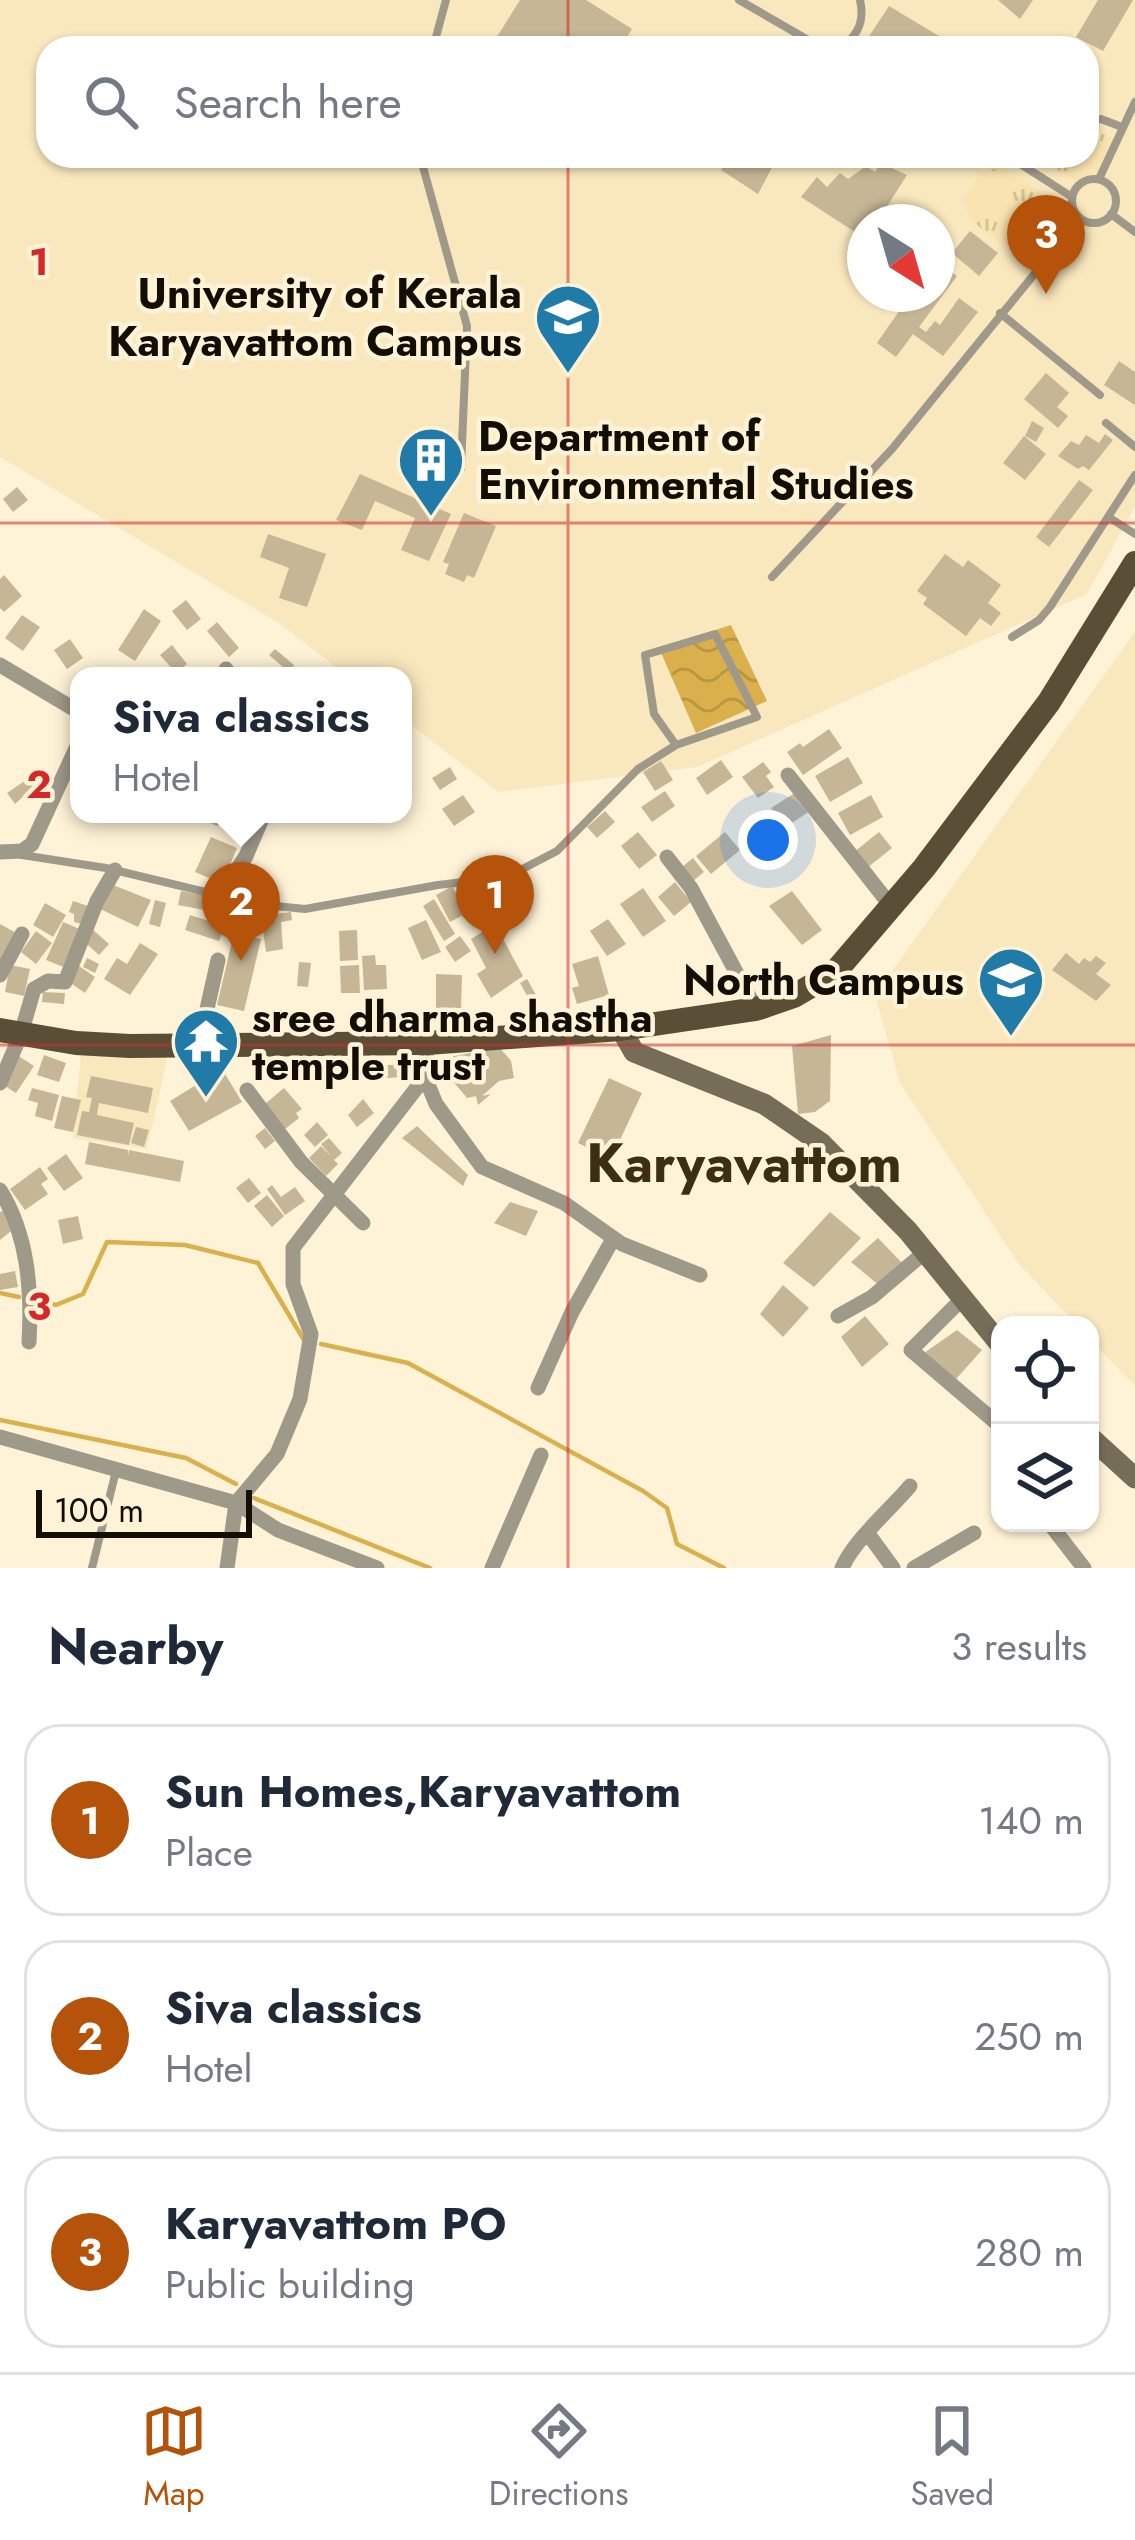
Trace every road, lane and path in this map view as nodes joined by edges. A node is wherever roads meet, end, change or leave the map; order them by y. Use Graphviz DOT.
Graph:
graph roads {
  1 [pos="446,0"];
  2 [pos="739,0"];
  3 [pos="860,0"];
  4 [pos="436,36"];
  5 [pos="801,36"];
  6 [pos="855,36"];
  7 [pos="1135,102"];
  8 [pos="1099,118"];
  9 [pos="1122,128"];
  10 [pos="423,168"];
  11 [pos="1034,168"];
  12 [pos="1099,179"];
  13 [pos="1072,197"];
  14 [pos="1111,214"];
  15 [pos="1080,218"];
  16 [pos="1135,232"];
  17 [pos="1000,313"];
  18 [pos="1100,395"];
  19 [pos="1106,423"];
  20 [pos="1135,447"];
  21 [pos="461,468"];
  22 [pos="1135,475"];
  23 [pos="1110,518"];
  24 [pos="1135,534"];
  25 [pos="1135,563"];
  26 [pos="772,577"];
  27 [pos="1012,637"];
  28 [pos="0,665"];
  29 [pos="70,707"];
  30 [pos="676,745"];
  31 [pos="70,762"];
  32 [pos="788,775"];
  33 [pos="260,823"];
  34 [pos="0,852"];
  35 [pos="667,857"];
  36 [pos="115,870"];
  37 [pos="220,895"];
  38 [pos="891,906"];
  39 [pos="22,934"];
  40 [pos="218,960"];
  41 [pos="0,975"];
  42 [pos="756,1009"];
  43 [pos="621,1029"];
  44 [pos="10,1032"];
  45 [pos="427,1043"];
  46 [pos="199,1045"];
  47 [pos="424,1077"];
  48 [pos="0,1083"];
  49 [pos="247,1090"];
  50 [pos="332,1194"];
  51 [pos="2,1196"];
  52 [pos="363,1223"];
  53 [pos="613,1239"];
  54 [pos="925,1252"];
  55 [pos="700,1275"];
  56 [pos="963,1298"];
  57 [pos="838,1316"];
  58 [pos="991,1333"];
  59 [pos="28,1342"];
  60 [pos="538,1388"];
  61 [pos="998,1424"];
  62 [pos="0,1437"];
  63 [pos="1099,1445"];
  64 [pos="541,1455"];
  65 [pos="116,1469"];
  66 [pos="1135,1478"];
  67 [pos="910,1486"];
  68 [pos="236,1503"];
  69 [pos="1056,1532"];
  70 [pos="974,1533"];
  71 [pos="869,1535"];
  72 [pos="92,1568"];
  73 [pos="227,1568"];
  74 [pos="377,1568"];
  75 [pos="492,1568"];
  76 [pos="842,1568"];
  77 [pos="893,1568"];
  78 [pos="914,1568"];
  79 [pos="1084,1568"];
  1 -- 4 [label="lane"];
  2 -- 5 [label="lane"];
  3 -- 6 [label="lane"];
  7 -- 9 [label="lane"];
  8 -- 9 [label="lane"];
  9 -- 12 [label="lane"];
  10 -- 21 [label="lane"];
  11 -- 13 [label="lane"];
  12 -- 13 [label="lane"];
  12 -- 14 [label="lane"];
  13 -- 15 [label="lane"];
  14 -- 15 [label="lane"];
  14 -- 16 [label="lane"];
  15 -- 17 [label="lane"];
  17 -- 18 [label="lane"];
  17 -- 26 [label="lane"];
  19 -- 20 [label="lane"];
  22 -- 23 [label="lane"];
  23 -- 24 [label="lane"];
  23 -- 27 [label="lane"];
  25 -- 38 [label="main road"];
  28 -- 29 [label="street"];
  30 -- 30 [label="lane"];
  30 -- 37 [label="lane"];
  31 -- 34 [label="street"];
  32 -- 38 [label="street"];
  33 -- 37 [label="street"];
  34 -- 36 [label="lane"];
  35 -- 42 [label="street"];
  36 -- 37 [label="lane"];
  36 -- 44 [label="street"];
  38 -- 42 [label="main road"];
  39 -- 41 [label="street"];
  40 -- 46 [label="street"];
  42 -- 43 [label="main road"];
  43 -- 45 [label="main road"];
  43 -- 54 [label="main road"];
  44 -- 46 [label="main road"];
  44 -- 48 [label="street"];
  45 -- 46 [label="main road"];
  45 -- 47 [label="street"];
  47 -- 50 [label="street"];
  47 -- 53 [label="street"];
  49 -- 50 [label="street"];
  50 -- 52 [label="street"];
  50 -- 68 [label="street"];
  51 -- 59 [label="street"];
  53 -- 55 [label="street"];
  53 -- 60 [label="street"];
  54 -- 56 [label="main road"];
  54 -- 57 [label="street"];
  56 -- 58 [label="main road"];
  56 -- 61 [label="street"];
  62 -- 65 [label="street"];
  63 -- 66 [label="main road"];
  64 -- 75 [label="street"];
  65 -- 68 [label="street"];
  65 -- 72 [label="lane"];
  67 -- 71 [label="street"];
  68 -- 73 [label="street"];
  68 -- 74 [label="street"];
  69 -- 79 [label="street"];
  70 -- 78 [label="street"];
  71 -- 76 [label="street"];
  71 -- 77 [label="street"];
}
